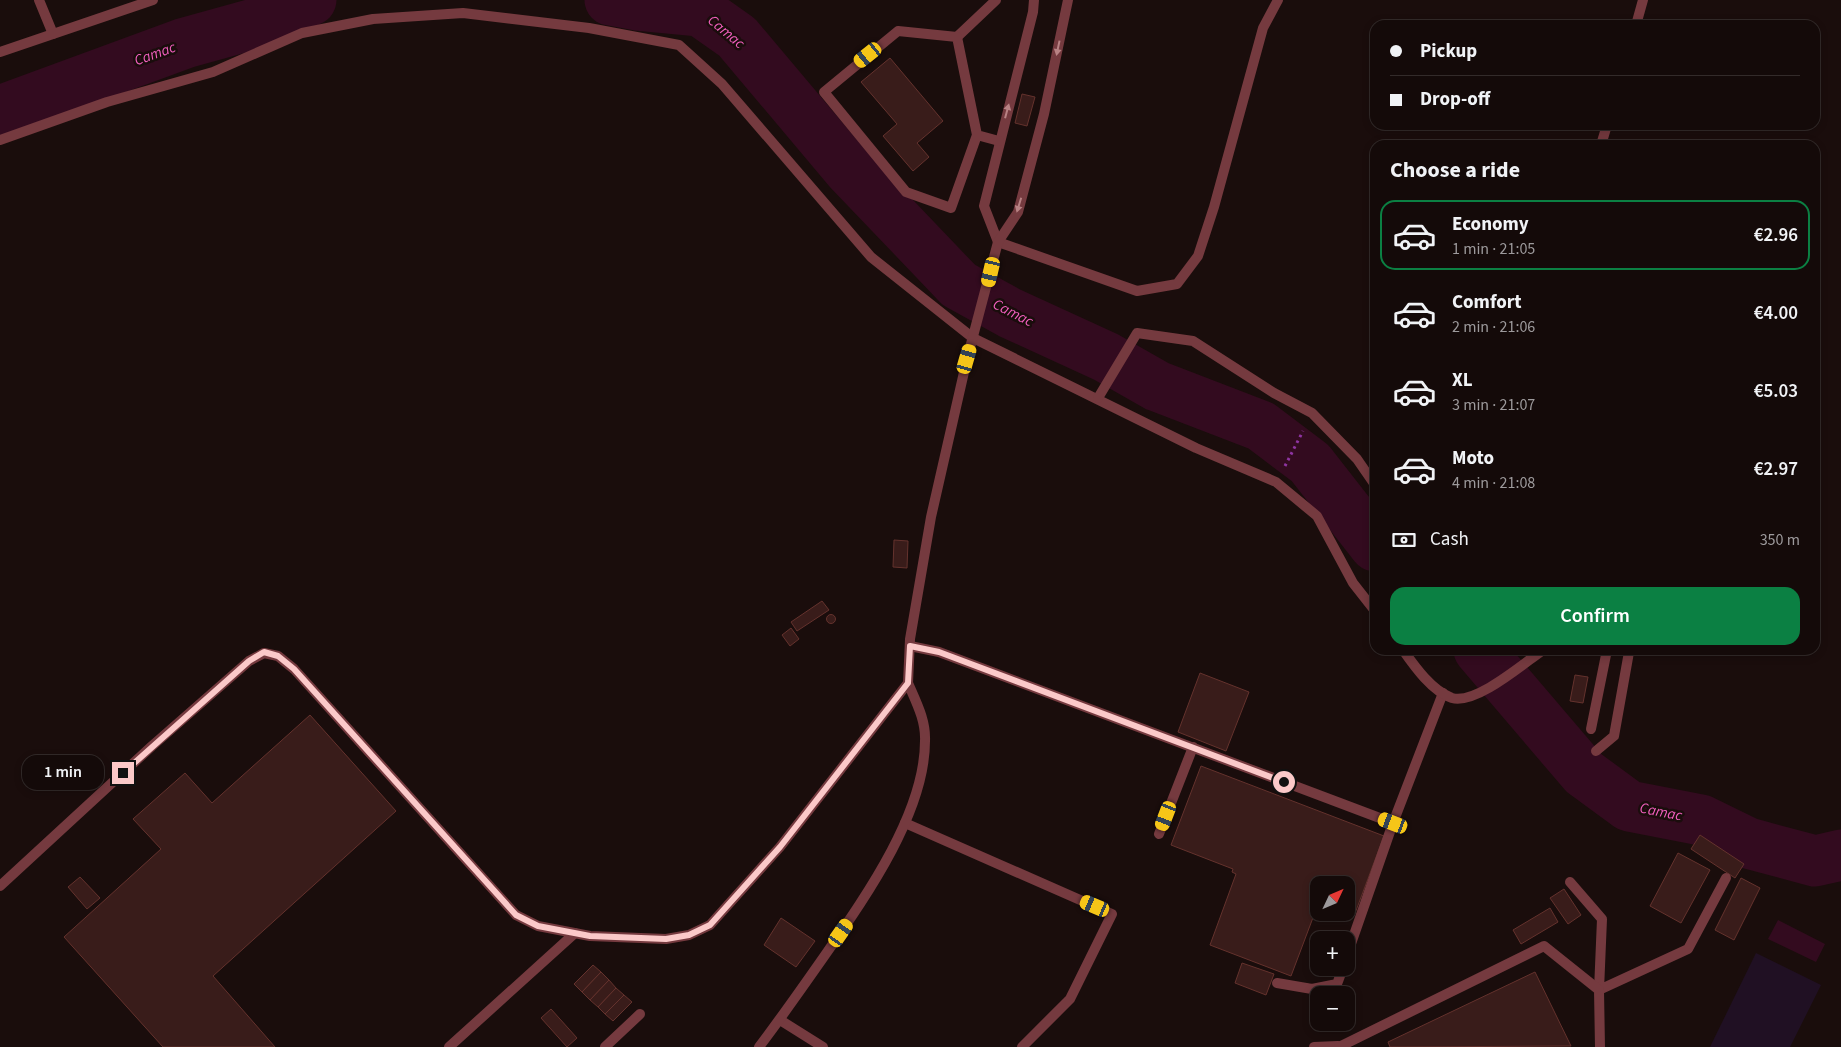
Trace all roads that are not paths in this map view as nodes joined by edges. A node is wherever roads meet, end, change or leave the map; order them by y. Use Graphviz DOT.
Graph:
graph roads {
  1 [pos="39,0"];
  2 [pos="153,0"];
  3 [pos="996,0"];
  4 [pos="1034,0"];
  5 [pos="1068,0"];
  6 [pos="1278,0"];
  7 [pos="1644,0"];
  8 [pos="1638,20"];
  9 [pos="53,34"];
  10 [pos="957,37"];
  11 [pos="0,52"];
  12 [pos="977,135"];
  13 [pos="0,140"];
  14 [pos="999,141"];
  15 [pos="998,242"];
  16 [pos="973,338"];
  17 [pos="1098,398"];
  18 [pos="1370,478"];
  19 [pos="1370,605"];
  20 [pos="910,646"];
  21 [pos="1407,655"];
  22 [pos="1536,655"];
  23 [pos="1607,655"];
  24 [pos="1628,655"];
  25 [pos="908,683"];
  26 [pos="1443,693"];
  27 [pos="1591,729"];
  28 [pos="1193,747"];
  29 [pos="1596,751"];
  30 [pos="905,823"];
  31 [pos="1393,823"];
  32 [pos="1159,834"];
  33 [pos="1726,878"];
  34 [pos="1570,882"];
  35 [pos="0,886"];
  36 [pos="1355,932"];
  37 [pos="575,933"];
  38 [pos="1340,976"];
  39 [pos="1277,984"];
  40 [pos="1599,990"];
  41 [pos="640,1014"];
  42 [pos="780,1020"];
  43 [pos="1338,1046"];
  44 [pos="449,1047"];
  45 [pos="605,1047"];
  46 [pos="759,1047"];
  47 [pos="823,1047"];
  48 [pos="1022,1047"];
  49 [pos="1314,1047"];
  50 [pos="1600,1047"];
  1 -- 9 [label="street"];
  2 -- 9 [label="street"];
  3 -- 10 [label="street"];
  14 -- 4 [label="street, one-way"];
  5 -- 15 [label="street, one-way"];
  6 -- 15 [label="street"];
  7 -- 8 [label="street"];
  9 -- 11 [label="street"];
  10 -- 12 [label="street"];
  10 -- 12 [label="street"];
  12 -- 14 [label="street"];
  13 -- 16 [label="street"];
  14 -- 15 [label="street"];
  15 -- 16 [label="street"];
  16 -- 17 [label="street"];
  16 -- 20 [label="street"];
  17 -- 18 [label="street"];
  17 -- 19 [label="street"];
  20 -- 25 [label="street"];
  20 -- 28 [label="street"];
  21 -- 26 [label="street"];
  22 -- 26 [label="street"];
  23 -- 27 [label="street"];
  24 -- 29 [label="street"];
  25 -- 30 [label="street"];
  25 -- 37 [label="street"];
  26 -- 31 [label="street"];
  28 -- 31 [label="street"];
  28 -- 32 [label="street"];
  30 -- 42 [label="street"];
  30 -- 48 [label="street"];
  31 -- 36 [label="street"];
  33 -- 40 [label="street"];
  34 -- 40 [label="street"];
  35 -- 37 [label="street"];
  37 -- 44 [label="street"];
  38 -- 39 [label="street"];
  40 -- 43 [label="street"];
  40 -- 50 [label="street"];
  41 -- 45 [label="street"];
  42 -- 46 [label="street"];
  42 -- 47 [label="street"];
  43 -- 49 [label="street"];
}
